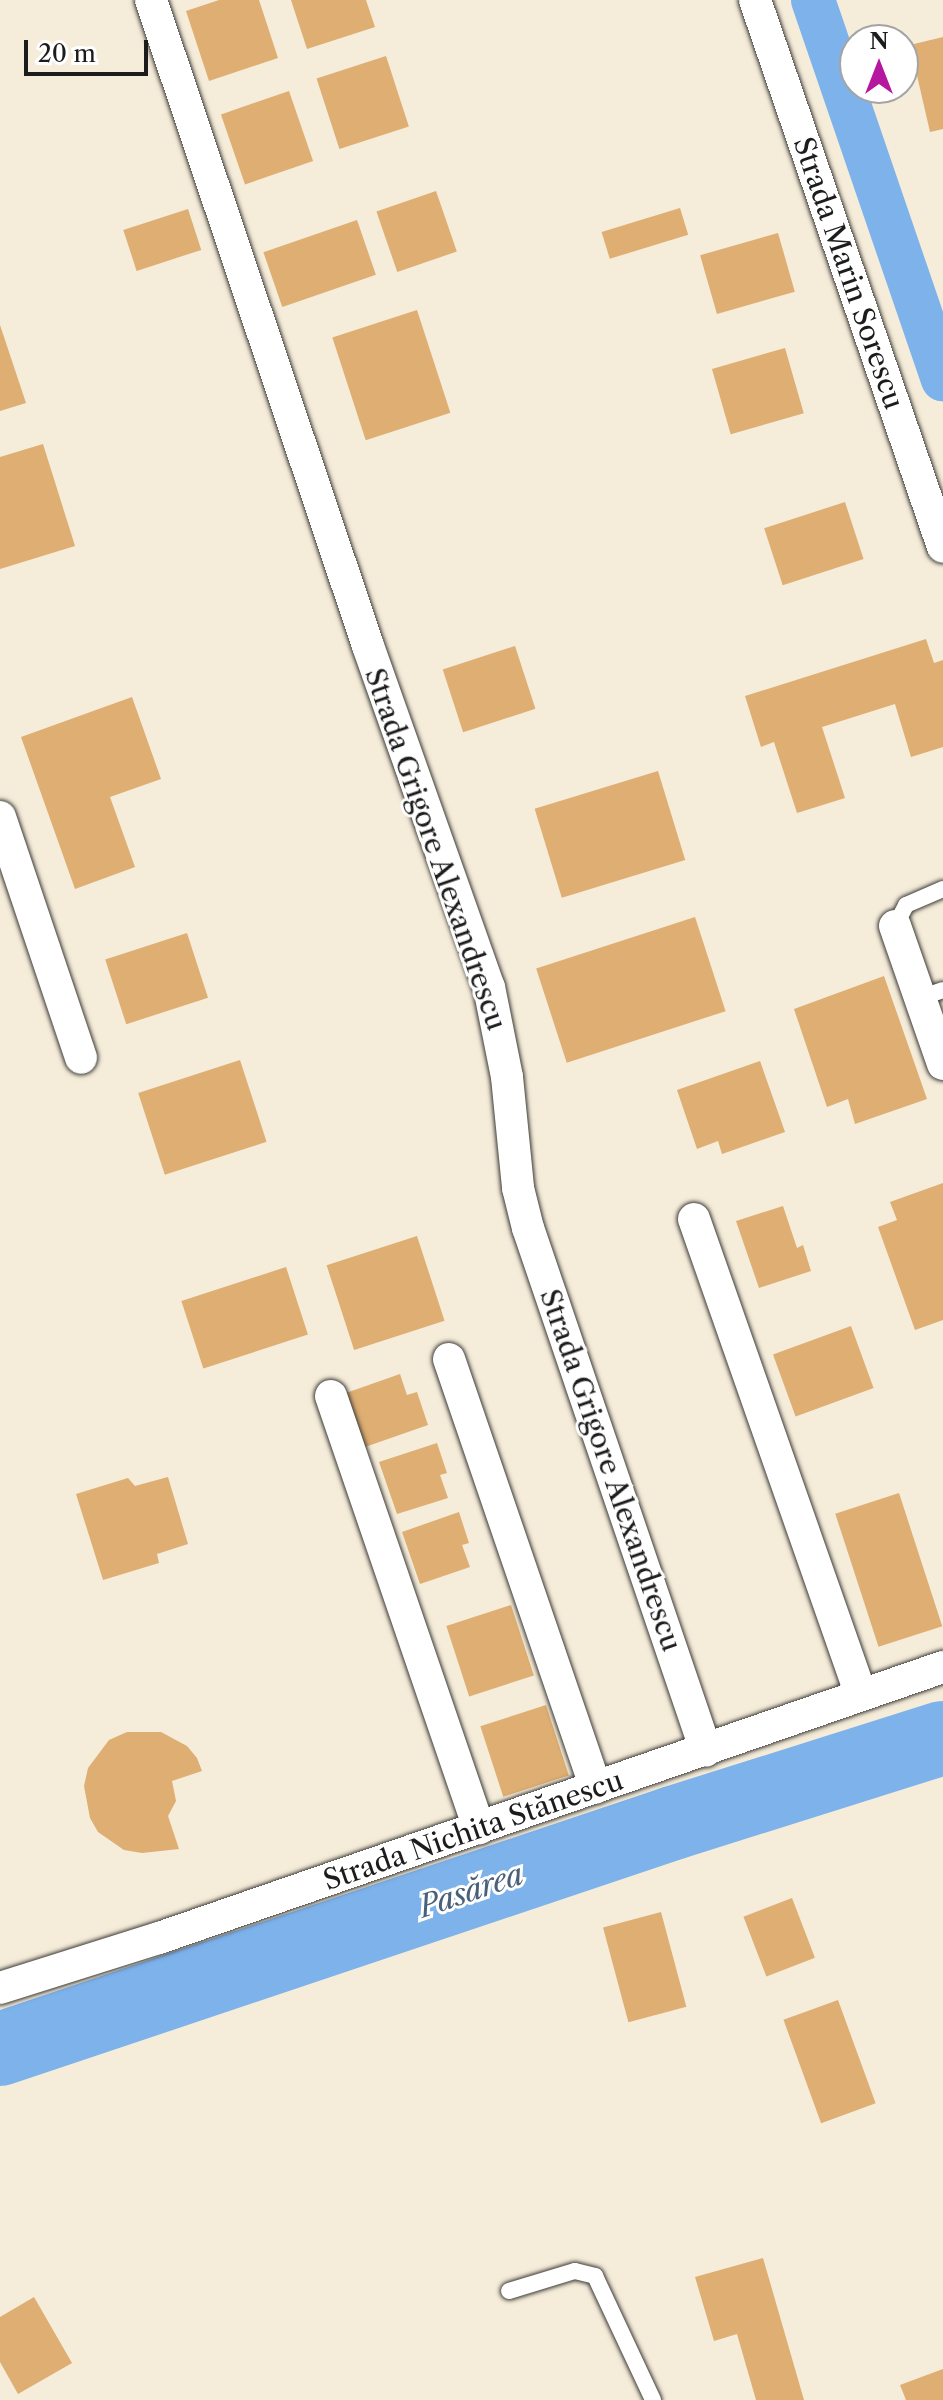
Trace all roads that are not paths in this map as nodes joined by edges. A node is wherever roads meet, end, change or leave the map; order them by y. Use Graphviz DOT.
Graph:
graph roads {
  1 [pos="151,0"];
  2 [pos="755,0"];
  3 [pos="943,547"];
  4 [pos="0,817"];
  5 [pos="943,889"];
  6 [pos="895,926"];
  7 [pos="932,994"];
  8 [pos="81,1058"];
  9 [pos="943,1064"];
  10 [pos="694,1219"];
  11 [pos="449,1359"];
  12 [pos="331,1396"];
  13 [pos="943,1667"];
  14 [pos="861,1695"];
  15 [pos="706,1751"];
  16 [pos="596,1788"];
  17 [pos="479,1828"];
  18 [pos="0,1988"];
  19 [pos="509,2291"];
  20 [pos="653,2400"];
  1 -- 15 [label="street, Strada Grigore Alexandrescu"];
  2 -- 3 [label="street, Strada Marin Sorescu"];
  4 -- 8 [label="street"];
  5 -- 6 [label="lane"];
  6 -- 7 [label="street"];
  7 -- 9 [label="street"];
  10 -- 14 [label="street"];
  11 -- 16 [label="street"];
  12 -- 17 [label="street"];
  13 -- 14 [label="street, Strada Nichita Stănescu"];
  14 -- 15 [label="street, Strada Nichita Stănescu"];
  15 -- 16 [label="street, Strada Nichita Stănescu"];
  16 -- 17 [label="street, Strada Nichita Stănescu"];
  17 -- 18 [label="street, Strada Nichita Stănescu"];
  19 -- 20 [label="lane"];
}
